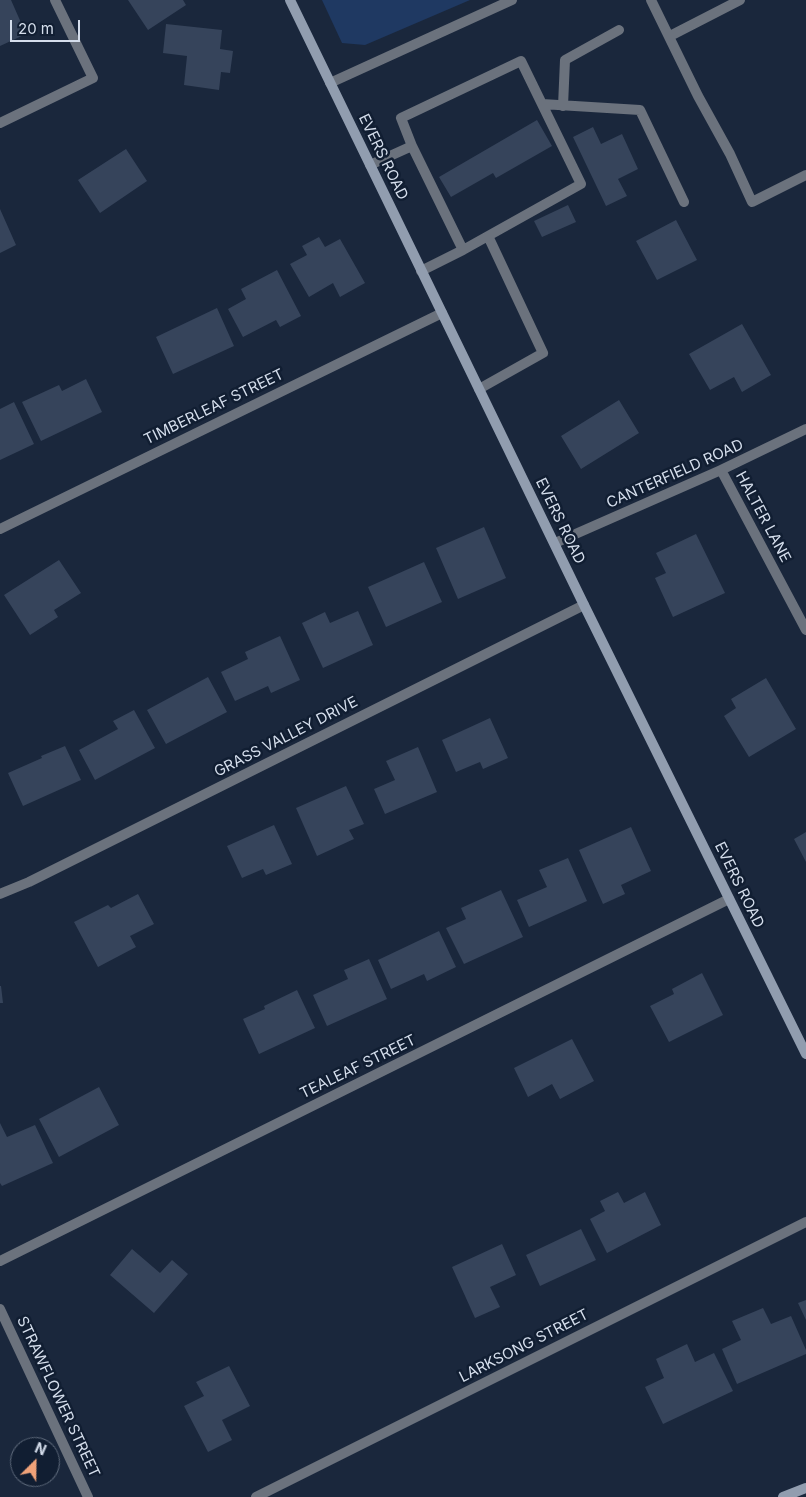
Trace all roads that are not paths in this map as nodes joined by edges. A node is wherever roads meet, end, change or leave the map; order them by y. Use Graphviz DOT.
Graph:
graph roads {
  1 [pos="55,0"];
  2 [pos="290,0"];
  3 [pos="512,0"];
  4 [pos="651,0"];
  5 [pos="740,0"];
  6 [pos="620,30"];
  7 [pos="670,36"];
  8 [pos="330,83"];
  9 [pos="542,104"];
  10 [pos="563,106"];
  11 [pos="0,124"];
  12 [pos="412,146"];
  13 [pos="370,165"];
  14 [pos="806,175"];
  15 [pos="684,202"];
  16 [pos="488,236"];
  17 [pos="463,250"];
  18 [pos="421,271"];
  19 [pos="442,313"];
  20 [pos="479,389"];
  21 [pos="806,429"];
  22 [pos="721,470"];
  23 [pos="0,529"];
  24 [pos="555,544"];
  25 [pos="584,606"];
  26 [pos="806,630"];
  27 [pos="0,894"];
  28 [pos="729,899"];
  29 [pos="806,1054"];
  30 [pos="806,1222"];
  31 [pos="0,1261"];
  32 [pos="0,1310"];
  33 [pos="806,1488"];
  34 [pos="88,1497"];
  35 [pos="256,1497"];
  36 [pos="783,1497"];
  1 -- 11 [label="street"];
  2 -- 8 [label="main road, EVERS ROAD"];
  3 -- 8 [label="street"];
  4 -- 7 [label="street"];
  5 -- 7 [label="street"];
  6 -- 10 [label="street"];
  7 -- 14 [label="street"];
  8 -- 13 [label="main road, EVERS ROAD"];
  9 -- 10 [label="street"];
  9 -- 12 [label="street"];
  9 -- 16 [label="street"];
  10 -- 15 [label="street"];
  12 -- 13 [label="street"];
  12 -- 17 [label="street"];
  13 -- 18 [label="main road, EVERS ROAD"];
  16 -- 17 [label="street"];
  16 -- 20 [label="street"];
  17 -- 18 [label="street"];
  18 -- 19 [label="main road, EVERS ROAD"];
  19 -- 20 [label="main road, EVERS ROAD"];
  19 -- 23 [label="street, TIMBERLEAF STREET"];
  20 -- 24 [label="main road, EVERS ROAD"];
  21 -- 22 [label="street, CANTERFIELD ROAD"];
  22 -- 24 [label="street, CANTERFIELD ROAD"];
  22 -- 26 [label="street, HALTER LANE"];
  24 -- 25 [label="main road, EVERS ROAD"];
  25 -- 27 [label="street, GRASS VALLEY DRIVE"];
  25 -- 28 [label="main road, EVERS ROAD"];
  28 -- 29 [label="main road, EVERS ROAD"];
  28 -- 31 [label="street, TEALEAF STREET"];
  30 -- 35 [label="street, LARKSONG STREET"];
  32 -- 34 [label="street, STRAWFLOWER STREET"];
  33 -- 36 [label="main road"];
}
